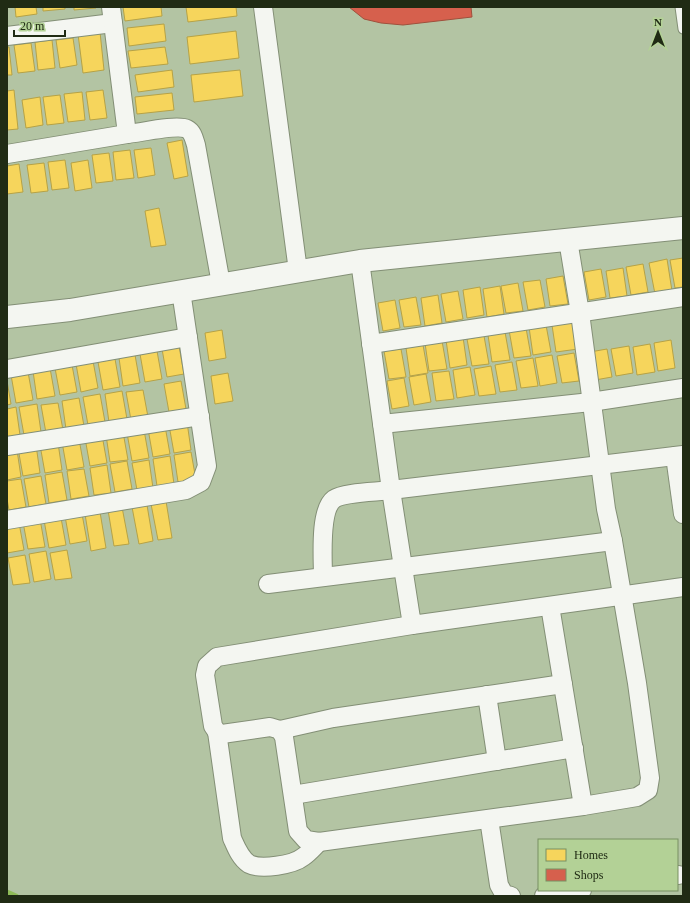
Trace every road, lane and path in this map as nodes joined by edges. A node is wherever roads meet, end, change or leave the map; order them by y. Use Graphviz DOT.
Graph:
graph roads {
  1 [pos="264,7"];
  2 [pos="680,7"];
  3 [pos="112,15"];
  4 [pos="683,30"];
  5 [pos="7,36"];
  6 [pos="127,134"];
  7 [pos="7,154"];
  8 [pos="683,228"];
  9 [pos="568,240"];
  10 [pos="360,261"];
  11 [pos="298,271"];
  12 [pos="221,284"];
  13 [pos="181,291"];
  14 [pos="683,297"];
  15 [pos="580,313"];
  16 [pos="7,317"];
  17 [pos="188,337"];
  18 [pos="371,344"];
  19 [pos="7,368"];
  20 [pos="683,388"];
  21 [pos="591,402"];
  22 [pos="200,416"];
  23 [pos="382,424"];
  24 [pos="7,446"];
  25 [pos="679,455"];
  26 [pos="600,465"];
  27 [pos="391,490"];
  28 [pos="683,514"];
  29 [pos="7,520"];
  30 [pos="613,541"];
  31 [pos="403,567"];
  32 [pos="323,577"];
  33 [pos="268,584"];
  34 [pos="683,587"];
  35 [pos="622,595"];
  36 [pos="550,606"];
  37 [pos="412,625"];
  38 [pos="563,684"];
  39 [pos="487,695"];
  40 [pos="280,730"];
  41 [pos="217,732"];
  42 [pos="574,748"];
  43 [pos="497,761"];
  44 [pos="293,795"];
  45 [pos="583,806"];
  46 [pos="489,819"];
  47 [pos="319,842"];
  48 [pos="576,891"];
  49 [pos="511,896"];
  50 [pos="544,896"];
  1 -- 11 [label="street"];
  2 -- 4 [label="lane"];
  3 -- 5 [label="street"];
  3 -- 6 [label="street"];
  6 -- 7 [label="street"];
  6 -- 12 [label="street"];
  8 -- 9 [label="street"];
  9 -- 10 [label="street"];
  9 -- 15 [label="street"];
  10 -- 11 [label="street"];
  10 -- 18 [label="street"];
  11 -- 12 [label="street"];
  12 -- 13 [label="street"];
  13 -- 16 [label="street"];
  13 -- 17 [label="street"];
  14 -- 15 [label="street"];
  15 -- 18 [label="street"];
  15 -- 21 [label="street"];
  17 -- 19 [label="street"];
  17 -- 22 [label="street"];
  18 -- 23 [label="street"];
  20 -- 21 [label="street"];
  21 -- 23 [label="street"];
  21 -- 26 [label="street"];
  22 -- 24 [label="street"];
  22 -- 29 [label="street"];
  23 -- 27 [label="street"];
  25 -- 26 [label="street"];
  25 -- 28 [label="street"];
  26 -- 27 [label="street"];
  26 -- 30 [label="street"];
  27 -- 31 [label="street"];
  27 -- 32 [label="street"];
  30 -- 31 [label="street"];
  30 -- 35 [label="street"];
  31 -- 32 [label="street"];
  31 -- 37 [label="street"];
  32 -- 33 [label="street"];
  34 -- 35 [label="street"];
  35 -- 36 [label="street"];
  35 -- 45 [label="street"];
  36 -- 37 [label="street"];
  36 -- 38 [label="street"];
  37 -- 41 [label="street"];
  38 -- 39 [label="street"];
  38 -- 42 [label="street"];
  39 -- 40 [label="street"];
  39 -- 43 [label="street"];
  40 -- 41 [label="street"];
  40 -- 44 [label="street"];
  41 -- 47 [label="street"];
  42 -- 43 [label="street"];
  42 -- 45 [label="street"];
  43 -- 44 [label="street"];
  44 -- 47 [label="street"];
  45 -- 46 [label="street"];
  46 -- 47 [label="street"];
  46 -- 49 [label="street"];
  48 -- 50 [label="street"];
}
